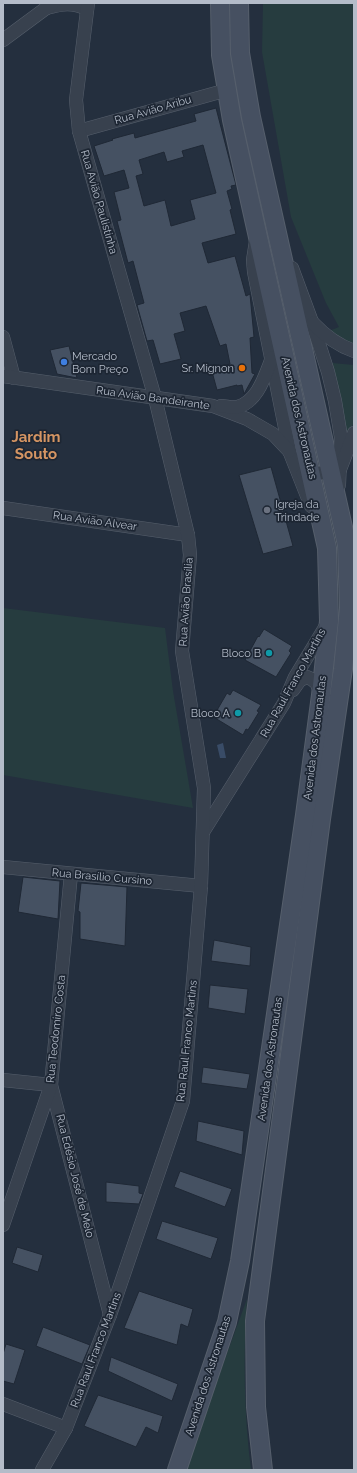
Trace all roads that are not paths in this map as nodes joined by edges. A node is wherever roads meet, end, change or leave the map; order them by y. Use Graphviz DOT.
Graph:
graph roads {
  1 [pos="220,3"];
  2 [pos="239,3"];
  3 [pos="50,5"];
  4 [pos="88,6"];
  5 [pos="3,40"];
  6 [pos="227,90"];
  7 [pos="79,131"];
  8 [pos="304,321"];
  9 [pos="271,326"];
  10 [pos="3,337"];
  11 [pos="354,351"];
  12 [pos="272,358"];
  13 [pos="8,377"];
  14 [pos="155,398"];
  15 [pos="213,406"];
  16 [pos="354,433"];
  17 [pos="290,453"];
  18 [pos="335,472"];
  19 [pos="305,474"];
  20 [pos="3,508"];
  21 [pos="188,535"];
  22 [pos="329,620"];
  23 [pos="321,695"];
  24 [pos="284,704"];
  25 [pos="202,833"];
  26 [pos="3,867"];
  27 [pos="72,874"];
  28 [pos="201,886"];
  29 [pos="3,1080"];
  30 [pos="52,1085"];
  31 [pos="3,1225"];
  32 [pos="110,1315"];
  33 [pos="3,1404"];
  34 [pos="66,1428"];
  35 [pos="42,1470"];
  36 [pos="177,1470"];
  37 [pos="263,1470"];
  1 -- 6 [label="main road, Avenida dos Astronautas"];
  2 -- 8 [label="main road, Avenida dos Astronautas"];
  3 -- 4 [label="street"];
  3 -- 5 [label="street"];
  4 -- 7 [label="street, Rua Avião Paulistinha"];
  6 -- 7 [label="street, Rua Avião Aribu"];
  6 -- 9 [label="main road, Avenida dos Astronautas"];
  7 -- 14 [label="street, Rua Avião Paulistinha"];
  8 -- 9 [label="street"];
  8 -- 11 [label="street"];
  8 -- 18 [label="main road, Avenida dos Astronautas"];
  9 -- 12 [label="street"];
  9 -- 19 [label="main road, Avenida dos Astronautas"];
  10 -- 13 [label="street"];
  12 -- 15 [label="street"];
  12 -- 17 [label="street"];
  13 -- 14 [label="street, Rua Avião Bandeirante"];
  14 -- 15 [label="street, Rua Avião Bandeirante"];
  14 -- 21 [label="street, Rua Avião Brasília"];
  15 -- 17 [label="street, Rua Avião Bandeirante"];
  16 -- 18 [label="street"];
  17 -- 19 [label="street"];
  18 -- 19 [label="street"];
  18 -- 37 [label="main road, Avenida dos Astronautas"];
  19 -- 22 [label="main road, Avenida dos Astronautas"];
  20 -- 21 [label="street, Rua Avião Alvear"];
  21 -- 25 [label="street, Rua Avião Brasília"];
  22 -- 23 [label="main road, Avenida dos Astronautas"];
  22 -- 24 [label="street, Rua Raul Franco Martins"];
  23 -- 24 [label="street"];
  23 -- 36 [label="main road, Avenida dos Astronautas"];
  24 -- 25 [label="street, Rua Raul Franco Martins"];
  25 -- 28 [label="street, Rua Raul Franco Martins"];
  26 -- 27 [label="street, Rua Brasílio Cursino"];
  27 -- 28 [label="street, Rua Brasílio Cursino"];
  27 -- 30 [label="street, Rua Teodomiro Costa"];
  28 -- 32 [label="street, Rua Raul Franco Martins"];
  29 -- 30 [label="street"];
  30 -- 31 [label="street, Rua Teodomiro Costa"];
  30 -- 32 [label="street, Rua Edésio José de Melo"];
  32 -- 34 [label="street, Rua Raul Franco Martins"];
  33 -- 34 [label="street"];
  34 -- 35 [label="street, Rua Raul Franco Martins"];
}
